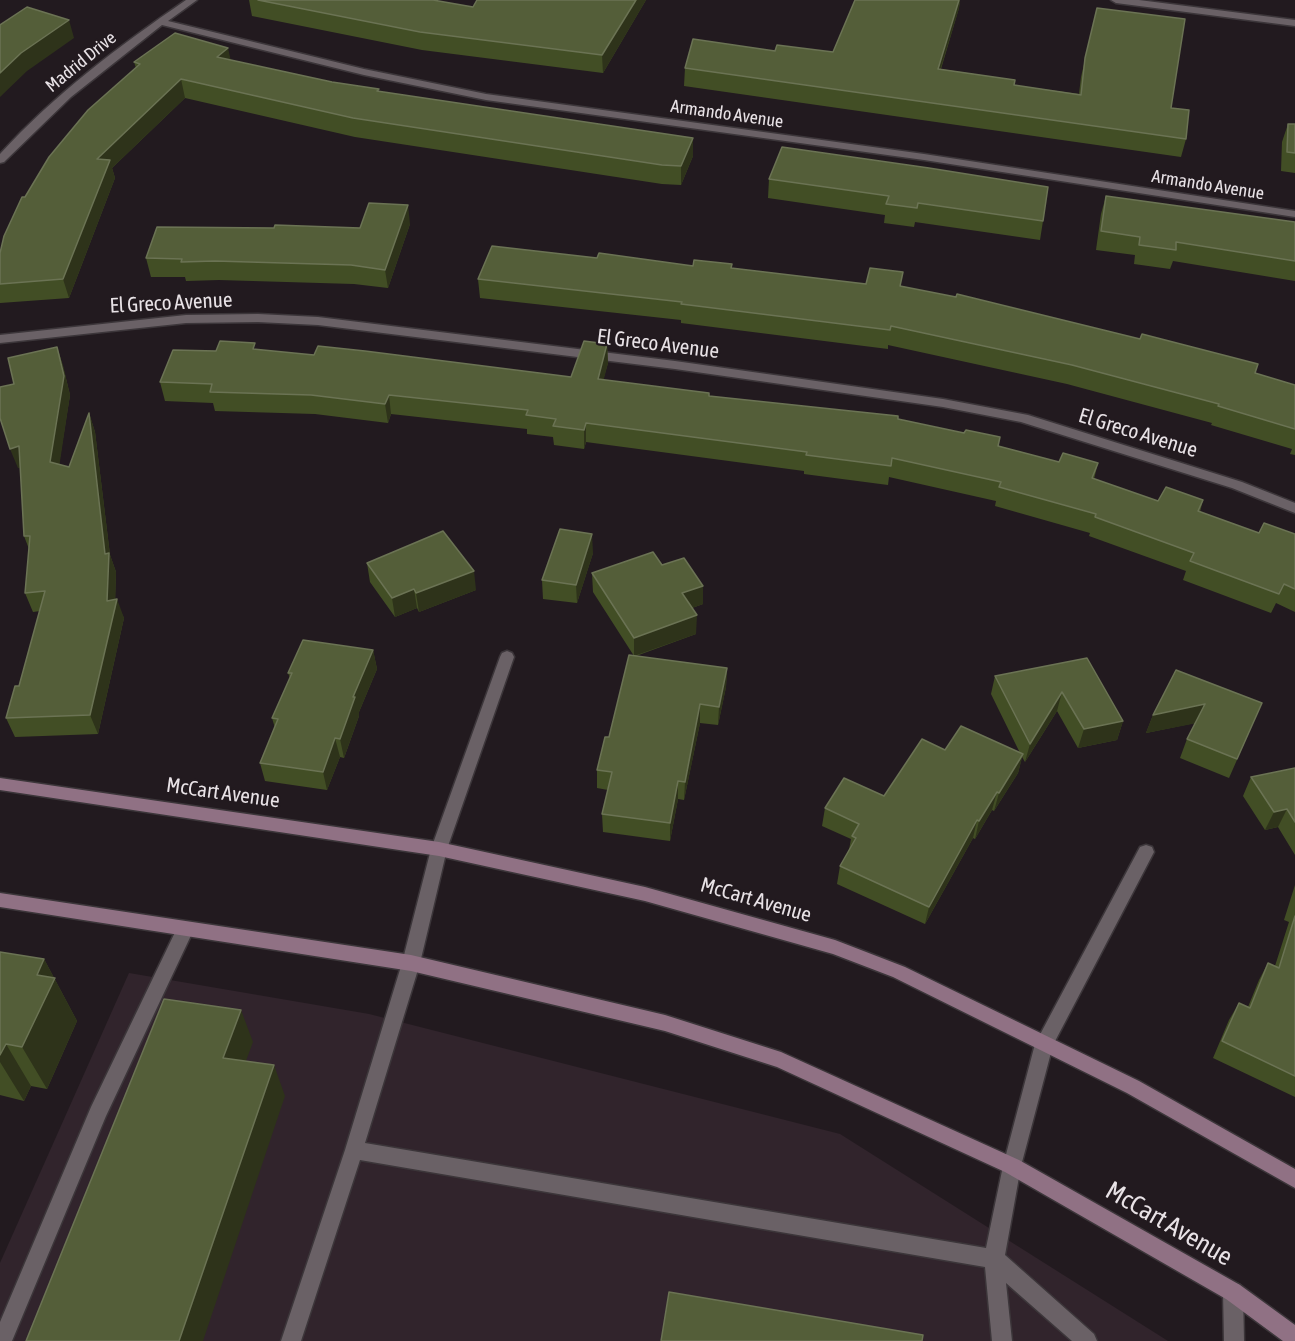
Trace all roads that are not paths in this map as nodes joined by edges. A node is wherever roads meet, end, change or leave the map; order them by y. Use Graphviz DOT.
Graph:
graph roads {
  1 [pos="192,0"];
  2 [pos="1116,0"];
  3 [pos="160,22"];
  4 [pos="1295,23"];
  5 [pos="0,160"];
  6 [pos="1295,214"];
  7 [pos="0,339"];
  8 [pos="1295,508"];
  9 [pos="507,657"];
  10 [pos="0,784"];
  11 [pos="439,849"];
  12 [pos="1146,852"];
  13 [pos="0,900"];
  14 [pos="185,928"];
  15 [pos="411,963"];
  16 [pos="1044,1044"];
  17 [pos="354,1150"];
  18 [pos="1012,1166"];
  19 [pos="1295,1179"];
  20 [pos="994,1259"];
  21 [pos="1233,1292"];
  22 [pos="1295,1337"];
  23 [pos="2,1341"];
  24 [pos="291,1341"];
  25 [pos="1002,1341"];
  26 [pos="1087,1341"];
  27 [pos="1234,1341"];
  1 -- 3 [label="street, Madrid Drive"];
  2 -- 4 [label="street"];
  3 -- 5 [label="street, Madrid Drive"];
  3 -- 6 [label="street, Armando Avenue"];
  7 -- 8 [label="street, El Greco Avenue"];
  9 -- 11 [label="street"];
  10 -- 11 [label="main road, McCart Avenue"];
  11 -- 15 [label="street"];
  11 -- 16 [label="main road, McCart Avenue"];
  12 -- 16 [label="street"];
  13 -- 14 [label="main road, McCart Avenue"];
  14 -- 15 [label="main road, McCart Avenue"];
  14 -- 23 [label="street"];
  15 -- 17 [label="street"];
  15 -- 18 [label="main road, McCart Avenue"];
  16 -- 18 [label="street"];
  16 -- 19 [label="main road, McCart Avenue"];
  17 -- 20 [label="street"];
  17 -- 24 [label="street"];
  18 -- 20 [label="street"];
  18 -- 21 [label="main road, McCart Avenue"];
  20 -- 25 [label="street"];
  20 -- 26 [label="street"];
  21 -- 22 [label="main road, McCart Avenue"];
  21 -- 27 [label="street"];
}
